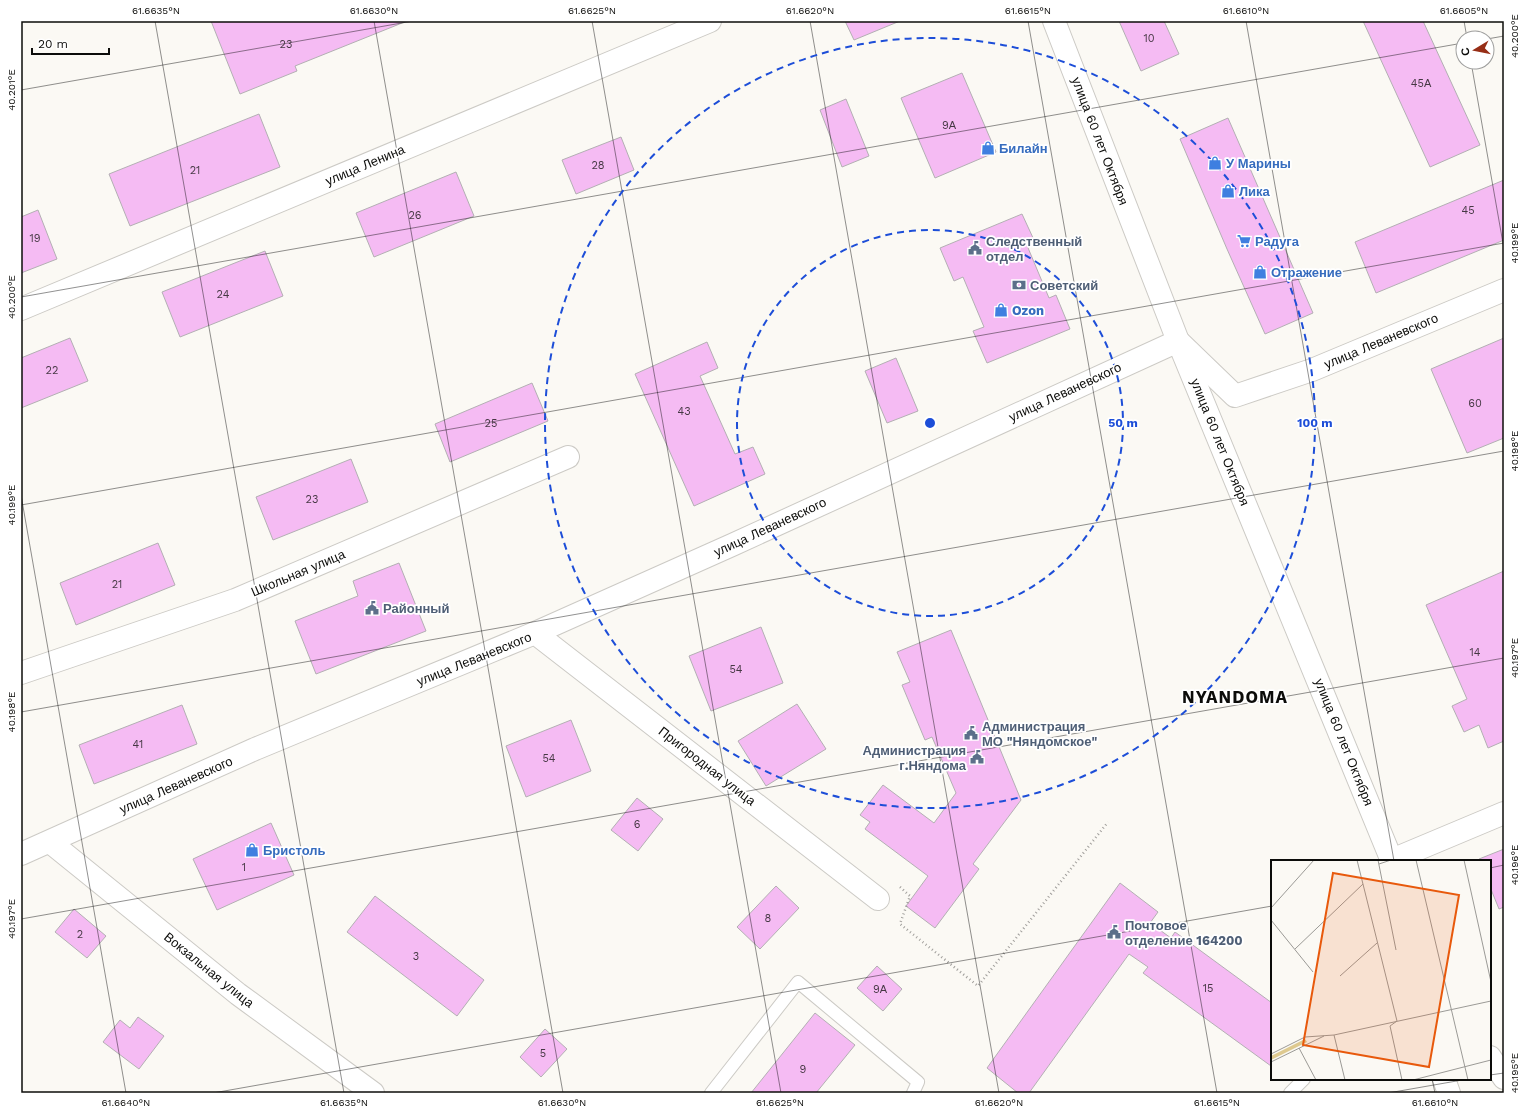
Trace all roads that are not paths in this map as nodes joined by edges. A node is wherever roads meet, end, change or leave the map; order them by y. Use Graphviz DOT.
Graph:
graph roads {
  1 [pos="710,21"];
  2 [pos="1054,21"];
  3 [pos="1504,290"];
  4 [pos="21,309"];
  5 [pos="1178,341"];
  6 [pos="568,457"];
  7 [pos="535,634"];
  8 [pos="21,673"];
  9 [pos="1504,813"];
  10 [pos="50,842"];
  11 [pos="21,854"];
  12 [pos="1392,860"];
  13 [pos="1394,860"];
  14 [pos="878,898"];
  15 [pos="1491,1058"];
  16 [pos="1504,1078"];
  17 [pos="1303,1080"];
  18 [pos="1444,1080"];
  19 [pos="372,1093"];
  20 [pos="711,1093"];
  21 [pos="912,1093"];
  22 [pos="1290,1093"];
  23 [pos="1449,1093"];
  1 -- 4 [label="street, улица Ленина"];
  2 -- 5 [label="street, улица 60 лет Октября"];
  3 -- 5 [label="street, улица Леваневского"];
  5 -- 7 [label="street, улица Леваневского"];
  5 -- 12 [label="street, улица 60 лет Октября"];
  6 -- 8 [label="street, Школьная улица"];
  7 -- 10 [label="street, улица Леваневского"];
  7 -- 14 [label="street, Пригородная улица"];
  9 -- 13 [label="street"];
  10 -- 11 [label="street, улица Леваневского"];
  10 -- 19 [label="street, Вокзальная улица"];
  15 -- 16 [label="street"];
  17 -- 22 [label="lane"];
  18 -- 23 [label="street"];
  20 -- 21 [label="lane"];
}
